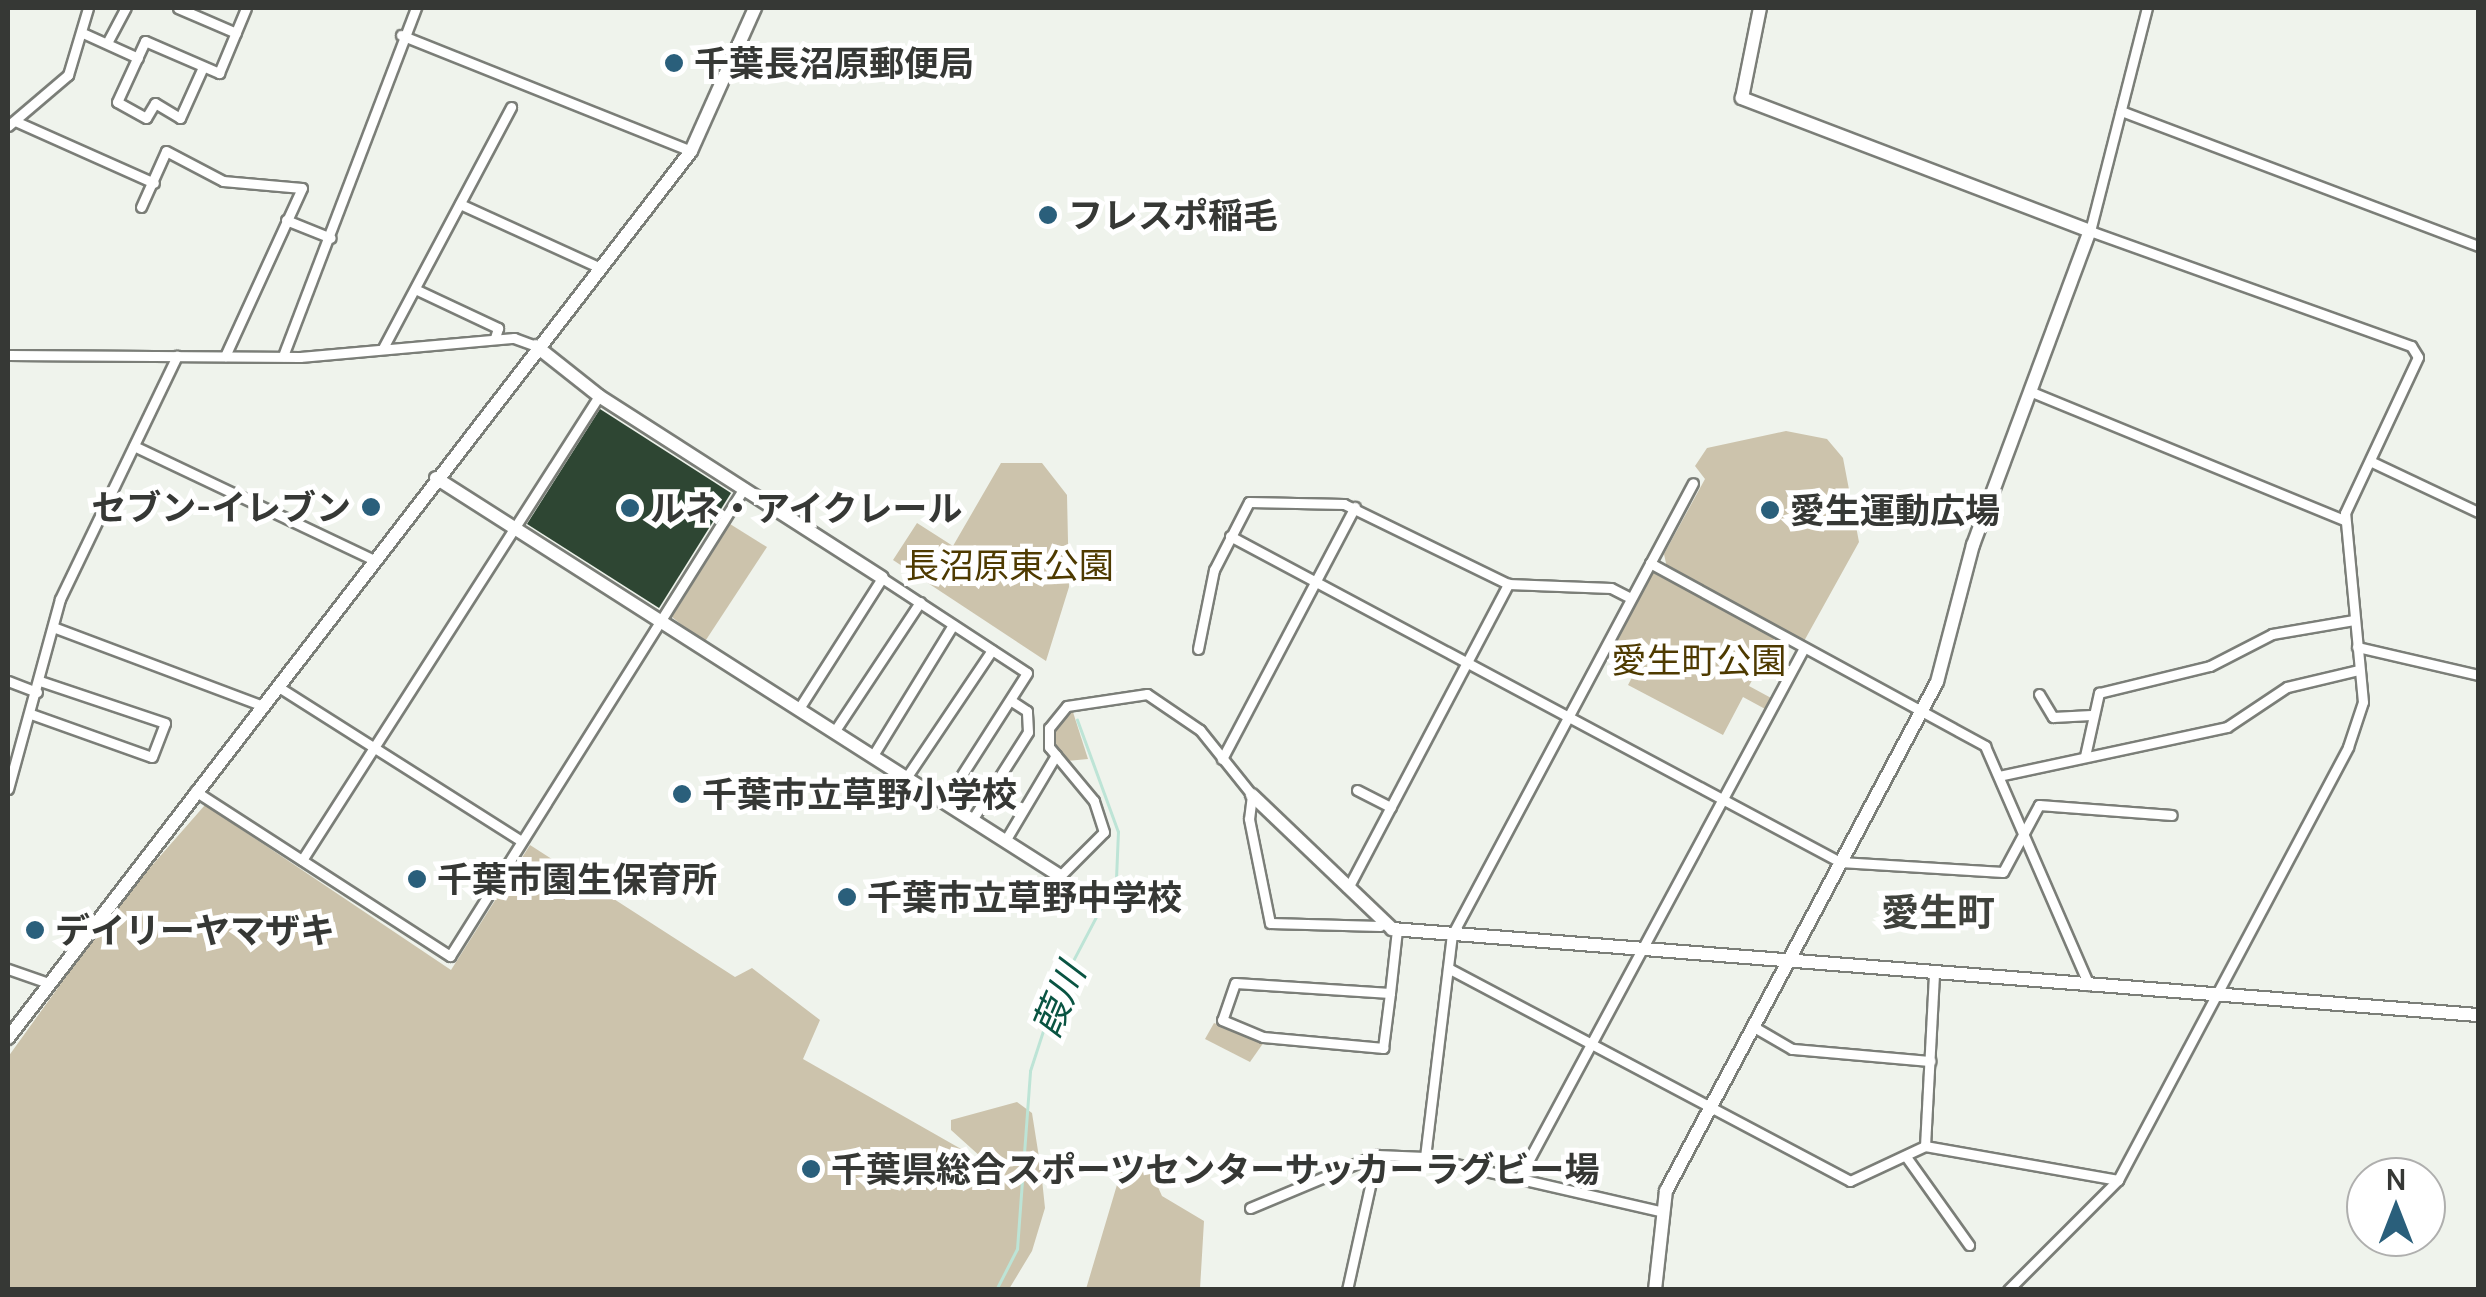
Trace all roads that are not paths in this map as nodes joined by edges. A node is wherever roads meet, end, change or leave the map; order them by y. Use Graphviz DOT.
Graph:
graph roads {
  1 [pos="88,8"];
  2 [pos="126,8"];
  3 [pos="178,8"];
  4 [pos="246,8"];
  5 [pos="416,8"];
  6 [pos="755,8"];
  7 [pos="1760,8"];
  8 [pos="2147,8"];
  9 [pos="236,32"];
  10 [pos="85,34"];
  11 [pos="401,35"];
  12 [pos="108,44"];
  13 [pos="138,58"];
  14 [pos="203,67"];
  15 [pos="511,106"];
  16 [pos="2120,111"];
  17 [pos="11,123"];
  18 [pos="690,151"];
  19 [pos="154,183"];
  20 [pos="460,204"];
  21 [pos="141,207"];
  22 [pos="286,220"];
  23 [pos="2090,231"];
  24 [pos="331,238"];
  25 [pos="2478,246"];
  26 [pos="598,267"];
  27 [pos="415,288"];
  28 [pos="496,338"];
  29 [pos="536,346"];
  30 [pos="383,348"];
  31 [pos="8,355"];
  32 [pos="177,356"];
  33 [pos="226,356"];
  34 [pos="283,356"];
  35 [pos="2032,392"];
  36 [pos="598,396"];
  37 [pos="134,446"];
  38 [pos="2370,461"];
  39 [pos="436,478"];
  40 [pos="1693,483"];
  41 [pos="744,488"];
  42 [pos="1355,506"];
  43 [pos="2478,512"];
  44 [pos="2344,520"];
  45 [pos="517,528"];
  46 [pos="1230,536"];
  47 [pos="374,560"];
  48 [pos="1650,563"];
  49 [pos="882,578"];
  50 [pos="1315,582"];
  51 [pos="1508,584"];
  52 [pos="1632,598"];
  53 [pos="920,602"];
  54 [pos="2354,620"];
  55 [pos="660,621"];
  56 [pos="953,624"];
  57 [pos="52,628"];
  58 [pos="2357,646"];
  59 [pos="1804,648"];
  60 [pos="1198,649"];
  61 [pos="992,650"];
  62 [pos="1468,664"];
  63 [pos="2359,670"];
  64 [pos="2478,675"];
  65 [pos="8,681"];
  66 [pos="38,686"];
  67 [pos="277,686"];
  68 [pos="2039,694"];
  69 [pos="1010,700"];
  70 [pos="262,705"];
  71 [pos="798,710"];
  72 [pos="1922,712"];
  73 [pos="31,714"];
  74 [pos="2092,715"];
  75 [pos="1567,718"];
  76 [pos="834,732"];
  77 [pos="374,746"];
  78 [pos="1056,755"];
  79 [pos="2085,756"];
  80 [pos="872,757"];
  81 [pos="1222,758"];
  82 [pos="1999,776"];
  83 [pos="906,778"];
  84 [pos="8,789"];
  85 [pos="1357,790"];
  86 [pos="196,791"];
  87 [pos="1252,795"];
  88 [pos="1721,800"];
  89 [pos="944,803"];
  90 [pos="1391,807"];
  91 [pos="2172,815"];
  92 [pos="972,820"];
  93 [pos="2024,834"];
  94 [pos="520,840"];
  95 [pos="1005,840"];
  96 [pos="302,860"];
  97 [pos="1840,862"];
  98 [pos="1060,876"];
  99 [pos="1347,891"];
  100 [pos="1380,926"];
  101 [pos="1398,930"];
  102 [pos="1452,935"];
  103 [pos="1642,950"];
  104 [pos="1790,962"];
  105 [pos="1448,968"];
  106 [pos="8,970"];
  107 [pos="1934,972"];
  108 [pos="48,984"];
  109 [pos="2089,985"];
  110 [pos="1390,993"];
  111 [pos="2215,994"];
  112 [pos="2478,1015"];
  113 [pos="1754,1027"];
  114 [pos="8,1038"];
  115 [pos="1592,1045"];
  116 [pos="1930,1061"];
  117 [pos="1710,1108"];
  118 [pos="1926,1146"];
  119 [pos="1377,1154"];
  120 [pos="1426,1158"];
  121 [pos="1907,1158"];
  122 [pos="1518,1180"];
  123 [pos="2118,1180"];
  124 [pos="1250,1208"];
  125 [pos="1659,1211"];
  126 [pos="1969,1245"];
  127 [pos="1347,1290"];
  128 [pos="1655,1290"];
  129 [pos="2008,1290"];
  1 -- 10 [label="street"];
  2 -- 12 [label="street"];
  3 -- 9 [label="street"];
  4 -- 9 [label="street"];
  5 -- 11 [label="street"];
  6 -- 18 [label="street"];
  7 -- 23 [label="street"];
  8 -- 16 [label="street"];
  9 -- 14 [label="street"];
  10 -- 12 [label="street"];
  10 -- 17 [label="street"];
  11 -- 18 [label="street"];
  11 -- 24 [label="street"];
  12 -- 13 [label="street"];
  13 -- 14 [label="street"];
  13 -- 14 [label="street"];
  15 -- 20 [label="street"];
  16 -- 23 [label="street"];
  16 -- 25 [label="street"];
  17 -- 19 [label="street"];
  18 -- 26 [label="street"];
  19 -- 21 [label="street"];
  19 -- 22 [label="street"];
  20 -- 26 [label="street"];
  20 -- 27 [label="street"];
  22 -- 24 [label="street"];
  22 -- 33 [label="street"];
  23 -- 35 [label="street"];
  23 -- 38 [label="street"];
  24 -- 34 [label="street"];
  26 -- 29 [label="street"];
  27 -- 28 [label="street"];
  27 -- 30 [label="street"];
  28 -- 29 [label="street"];
  28 -- 30 [label="street"];
  29 -- 36 [label="street"];
  29 -- 39 [label="street"];
  30 -- 34 [label="street"];
  31 -- 32 [label="street"];
  32 -- 33 [label="street"];
  32 -- 37 [label="street"];
  33 -- 34 [label="street"];
  35 -- 44 [label="street"];
  35 -- 72 [label="street"];
  36 -- 41 [label="street"];
  36 -- 45 [label="street"];
  37 -- 47 [label="street"];
  37 -- 57 [label="street"];
  38 -- 43 [label="street"];
  38 -- 44 [label="street"];
  39 -- 45 [label="street"];
  39 -- 47 [label="street"];
  40 -- 48 [label="street"];
  41 -- 49 [label="street"];
  41 -- 55 [label="street"];
  42 -- 46 [label="street"];
  42 -- 50 [label="street"];
  42 -- 51 [label="street"];
  44 -- 54 [label="street"];
  45 -- 55 [label="street"];
  45 -- 77 [label="street"];
  46 -- 50 [label="street"];
  46 -- 60 [label="street"];
  47 -- 67 [label="street"];
  48 -- 52 [label="street"];
  48 -- 59 [label="street"];
  49 -- 53 [label="street"];
  49 -- 71 [label="street"];
  50 -- 62 [label="street"];
  50 -- 81 [label="street"];
  51 -- 52 [label="street"];
  51 -- 62 [label="street"];
  52 -- 75 [label="street"];
  53 -- 56 [label="street"];
  53 -- 76 [label="street"];
  54 -- 58 [label="street"];
  54 -- 74 [label="street"];
  55 -- 71 [label="street"];
  55 -- 94 [label="street"];
  56 -- 61 [label="street"];
  56 -- 80 [label="street"];
  57 -- 66 [label="street"];
  57 -- 70 [label="street"];
  58 -- 63 [label="street"];
  58 -- 64 [label="street"];
  59 -- 72 [label="street"];
  59 -- 88 [label="street"];
  61 -- 69 [label="street"];
  61 -- 83 [label="street"];
  62 -- 75 [label="street"];
  62 -- 90 [label="street"];
  63 -- 79 [label="street"];
  63 -- 111 [label="street"];
  65 -- 66 [label="street"];
  66 -- 73 [label="street"];
  66 -- 73 [label="street"];
  67 -- 70 [label="street"];
  67 -- 77 [label="street"];
  68 -- 74 [label="street"];
  69 -- 89 [label="street"];
  69 -- 92 [label="street"];
  70 -- 86 [label="street"];
  71 -- 76 [label="street"];
  72 -- 82 [label="street"];
  72 -- 97 [label="street"];
  73 -- 84 [label="street"];
  74 -- 79 [label="street"];
  75 -- 88 [label="street"];
  75 -- 102 [label="street"];
  76 -- 80 [label="street"];
  77 -- 94 [label="street"];
  77 -- 96 [label="street"];
  78 -- 81 [label="street"];
  78 -- 95 [label="street"];
  78 -- 98 [label="street"];
  79 -- 82 [label="street"];
  80 -- 83 [label="street"];
  81 -- 87 [label="street"];
  82 -- 93 [label="street"];
  83 -- 89 [label="street"];
  85 -- 90 [label="street"];
  86 -- 96 [label="street"];
  86 -- 108 [label="street"];
  87 -- 99 [label="street"];
  87 -- 100 [label="street"];
  88 -- 97 [label="street"];
  88 -- 103 [label="street"];
  89 -- 92 [label="street"];
  90 -- 99 [label="street"];
  91 -- 93 [label="street"];
  92 -- 95 [label="street"];
  93 -- 97 [label="street"];
  93 -- 109 [label="street"];
  94 -- 96 [label="street"];
  95 -- 98 [label="street"];
  97 -- 104 [label="street"];
  99 -- 100 [label="street"];
  100 -- 101 [label="street"];
  101 -- 102 [label="street"];
  101 -- 110 [label="street"];
  102 -- 103 [label="street"];
  102 -- 105 [label="street"];
  103 -- 104 [label="street"];
  103 -- 115 [label="street"];
  104 -- 107 [label="street"];
  104 -- 113 [label="street"];
  105 -- 115 [label="street"];
  105 -- 120 [label="street"];
  106 -- 108 [label="street"];
  107 -- 109 [label="street"];
  107 -- 116 [label="street"];
  108 -- 114 [label="street"];
  109 -- 111 [label="street"];
  110 -- 110 [label="street"];
  111 -- 112 [label="street"];
  111 -- 123 [label="street"];
  113 -- 116 [label="street"];
  113 -- 117 [label="street"];
  115 -- 117 [label="street"];
  115 -- 122 [label="street"];
  116 -- 118 [label="street"];
  117 -- 121 [label="street"];
  117 -- 125 [label="street"];
  118 -- 121 [label="street"];
  118 -- 123 [label="street"];
  119 -- 120 [label="street"];
  119 -- 124 [label="street"];
  119 -- 127 [label="street"];
  120 -- 122 [label="street"];
  121 -- 126 [label="street"];
  122 -- 125 [label="street"];
  123 -- 129 [label="street"];
  125 -- 128 [label="street"];
}
